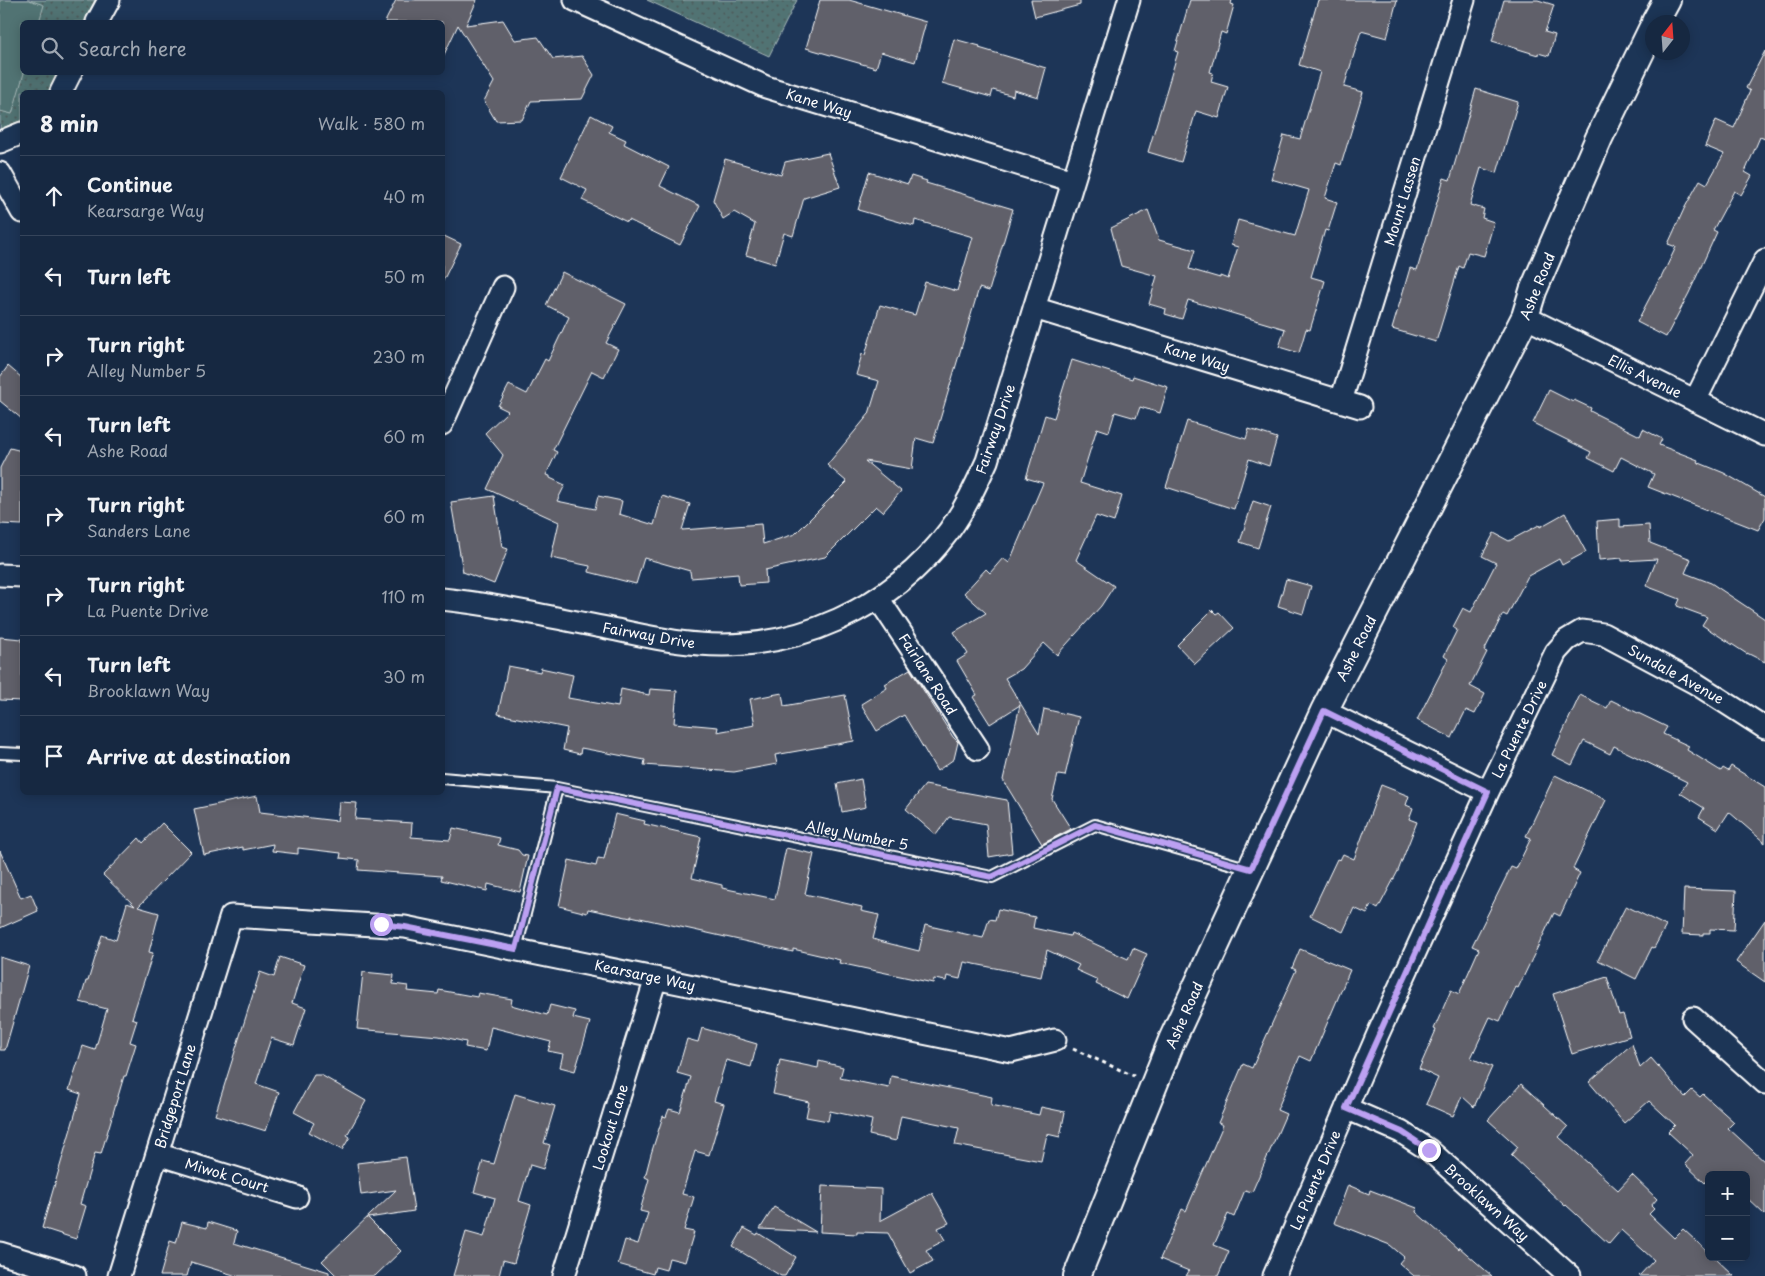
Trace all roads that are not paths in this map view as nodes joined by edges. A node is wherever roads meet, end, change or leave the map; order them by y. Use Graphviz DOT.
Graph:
graph roads {
  1 [pos="109,0"];
  2 [pos="575,0"];
  3 [pos="1128,0"];
  4 [pos="1464,0"];
  5 [pos="1667,0"];
  6 [pos="1660,15"];
  7 [pos="98,20"];
  8 [pos="1645,43"];
  9 [pos="70,75"];
  10 [pos="62,90"];
  11 [pos="20,134"];
  12 [pos="0,142"];
  13 [pos="0,174"];
  14 [pos="1073,181"];
  15 [pos="20,209"];
  16 [pos="1765,260"];
  17 [pos="503,287"];
  18 [pos="1034,308"];
  19 [pos="1525,317"];
  20 [pos="1695,401"];
  21 [pos="1351,404"];
  22 [pos="445,415"];
  23 [pos="1765,436"];
  24 [pos="0,575"];
  25 [pos="20,576"];
  26 [pos="878,598"];
  27 [pos="445,600"];
  28 [pos="1582,631"];
  29 [pos="1324,711"];
  30 [pos="1765,728"];
  31 [pos="978,750"];
  32 [pos="0,753"];
  33 [pos="20,754"];
  34 [pos="445,778"];
  35 [pos="557,788"];
  36 [pos="1488,792"];
  37 [pos="1251,869"];
  38 [pos="231,916"];
  39 [pos="516,949"];
  40 [pos="656,978"];
  41 [pos="1693,1018"];
  42 [pos="1055,1040"];
  43 [pos="1765,1083"];
  44 [pos="1346,1108"];
  45 [pos="157,1154"];
  46 [pos="297,1197"];
  47 [pos="0,1253"];
  48 [pos="75,1276"];
  49 [pos="119,1276"];
  50 [pos="564,1276"];
  51 [pos="1077,1276"];
  52 [pos="1274,1276"];
  53 [pos="1570,1276"];
  1 -- 7 [label="street"];
  2 -- 14 [label="street, Kane Way"];
  3 -- 14 [label="street, Fairway Drive"];
  4 -- 21 [label="street, Mount Lassen"];
  5 -- 6 [label="street"];
  8 -- 19 [label="street, Ashe Road"];
  9 -- 10 [label="street"];
  11 -- 12 [label="street"];
  13 -- 15 [label="street"];
  14 -- 18 [label="street, Fairway Drive"];
  16 -- 20 [label="street"];
  17 -- 22 [label="street"];
  18 -- 21 [label="street, Kane Way"];
  18 -- 26 [label="street, Fairway Drive"];
  19 -- 20 [label="street, Ellis Avenue"];
  19 -- 29 [label="street, Ashe Road"];
  20 -- 23 [label="street, Ellis Avenue"];
  24 -- 25 [label="street"];
  26 -- 27 [label="street, Fairway Drive"];
  26 -- 31 [label="street, Fairlane Road"];
  28 -- 30 [label="street, Sundale Avenue"];
  28 -- 36 [label="street, La Puente Drive"];
  29 -- 36 [label="street"];
  29 -- 37 [label="street, Ashe Road"];
  32 -- 33 [label="lane"];
  34 -- 35 [label="lane, Alley Number 5"];
  35 -- 37 [label="lane, Alley Number 5"];
  35 -- 39 [label="lane"];
  36 -- 44 [label="street, La Puente Drive"];
  37 -- 51 [label="street, Ashe Road"];
  38 -- 39 [label="street, Kearsarge Way"];
  38 -- 45 [label="street, Bridgeport Lane"];
  39 -- 40 [label="street, Kearsarge Way"];
  40 -- 42 [label="street, Kearsarge Way"];
  40 -- 50 [label="street, Lookout Lane"];
  41 -- 43 [label="street"];
  44 -- 52 [label="street, La Puente Drive"];
  44 -- 53 [label="street, Brooklawn Way"];
  45 -- 46 [label="street, Miwok Court"];
  45 -- 49 [label="street, Bridgeport Lane"];
  47 -- 48 [label="street"];
}
